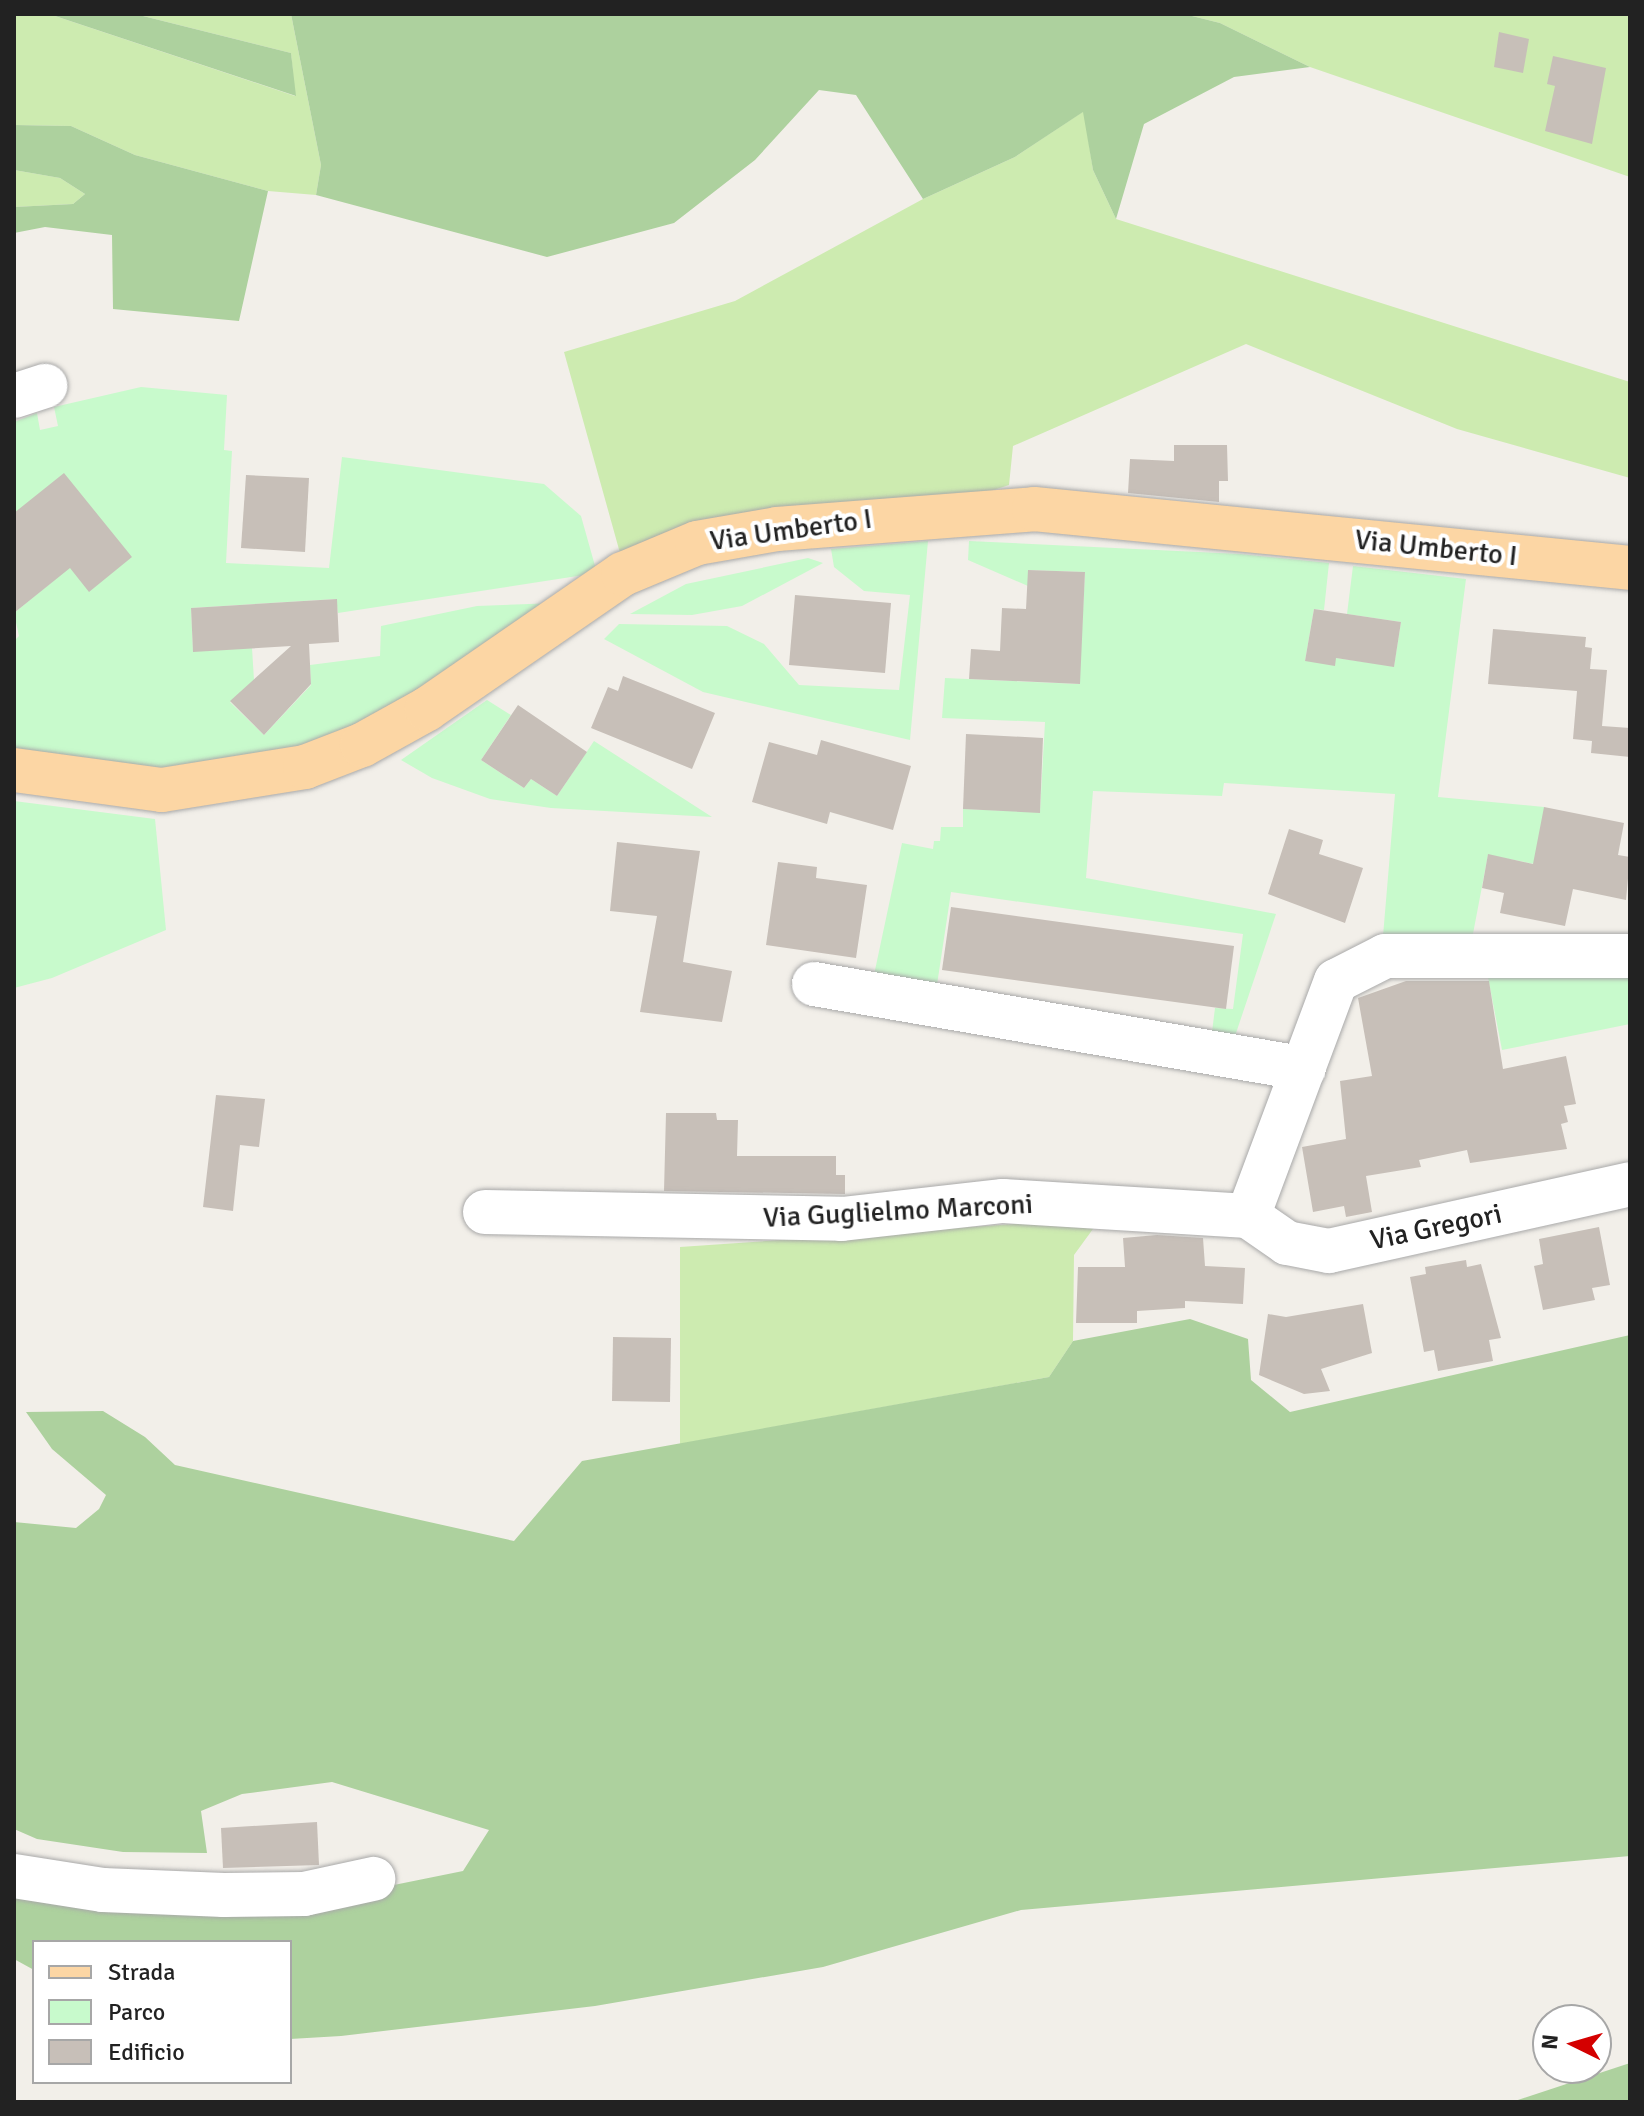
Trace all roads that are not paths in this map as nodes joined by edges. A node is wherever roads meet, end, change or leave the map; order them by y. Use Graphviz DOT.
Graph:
graph roads {
  1 [pos="1630,568"];
  2 [pos="14,770"];
  3 [pos="1630,956"];
  4 [pos="814,984"];
  5 [pos="1304,1069"];
  6 [pos="1630,1184"];
  7 [pos="485,1212"];
  8 [pos="1248,1216"];
  9 [pos="14,1876"];
  10 [pos="373,1879"];
  1 -- 2 [label="main road, Via Umberto I"];
  3 -- 5 [label="street"];
  4 -- 5 [label="street"];
  5 -- 8 [label="street"];
  6 -- 8 [label="street, Via Gregori"];
  7 -- 8 [label="street, Via Guglielmo Marconi"];
  9 -- 10 [label="street"];
}
